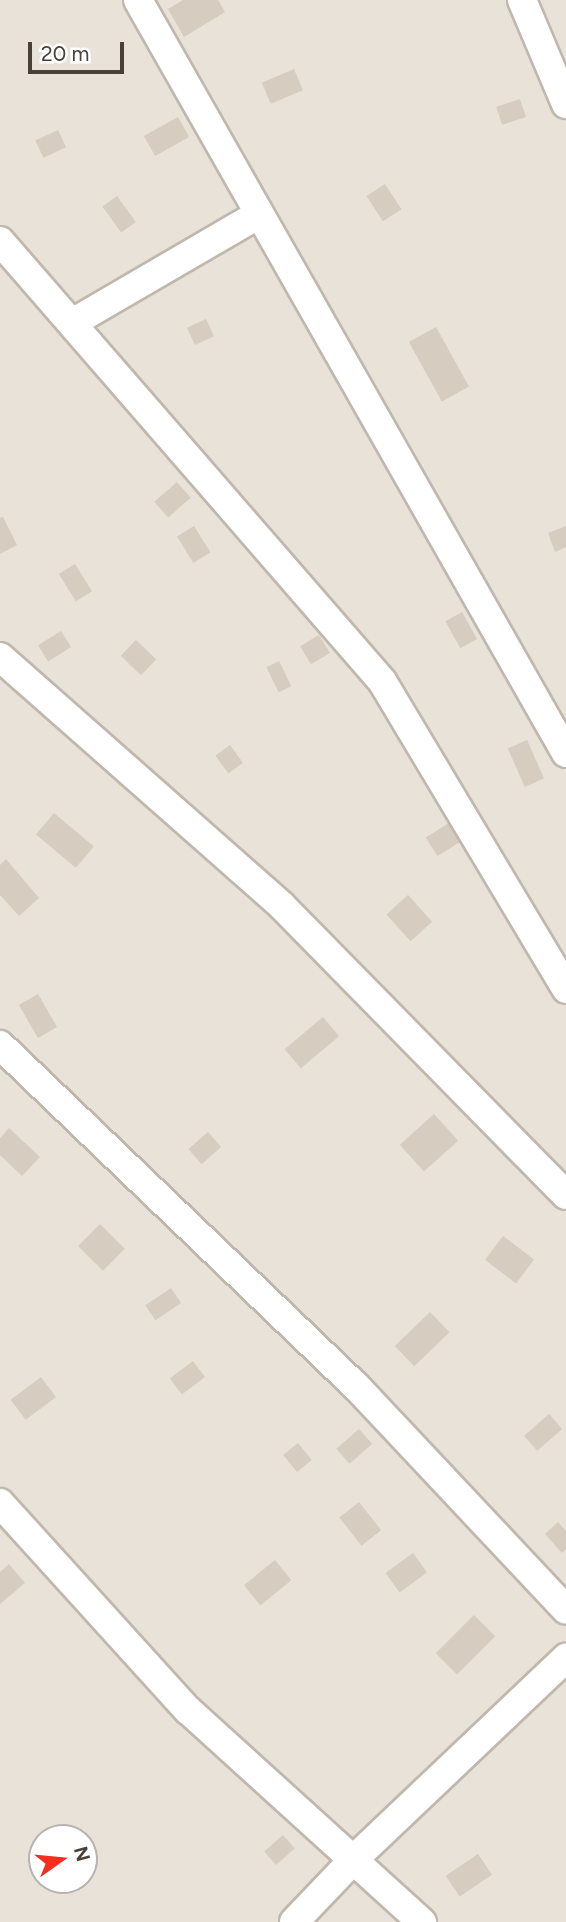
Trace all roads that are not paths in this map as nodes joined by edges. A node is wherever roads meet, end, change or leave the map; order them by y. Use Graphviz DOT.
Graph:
graph roads {
  1 [pos="138,0"];
  2 [pos="522,0"];
  3 [pos="566,104"];
  4 [pos="259,214"];
  5 [pos="0,241"];
  6 [pos="72,323"];
  7 [pos="0,657"];
  8 [pos="566,753"];
  9 [pos="566,989"];
  10 [pos="0,1045"];
  11 [pos="566,1195"];
  12 [pos="0,1503"];
  13 [pos="566,1610"];
  14 [pos="566,1658"];
  15 [pos="354,1860"];
  16 [pos="293,1922"];
  17 [pos="422,1922"];
  1 -- 4 [label="street"];
  2 -- 3 [label="street"];
  4 -- 6 [label="street"];
  4 -- 8 [label="street"];
  5 -- 6 [label="street"];
  6 -- 9 [label="street"];
  7 -- 11 [label="street"];
  10 -- 13 [label="street"];
  12 -- 15 [label="street"];
  14 -- 15 [label="street"];
  15 -- 16 [label="street"];
  15 -- 17 [label="street"];
}
